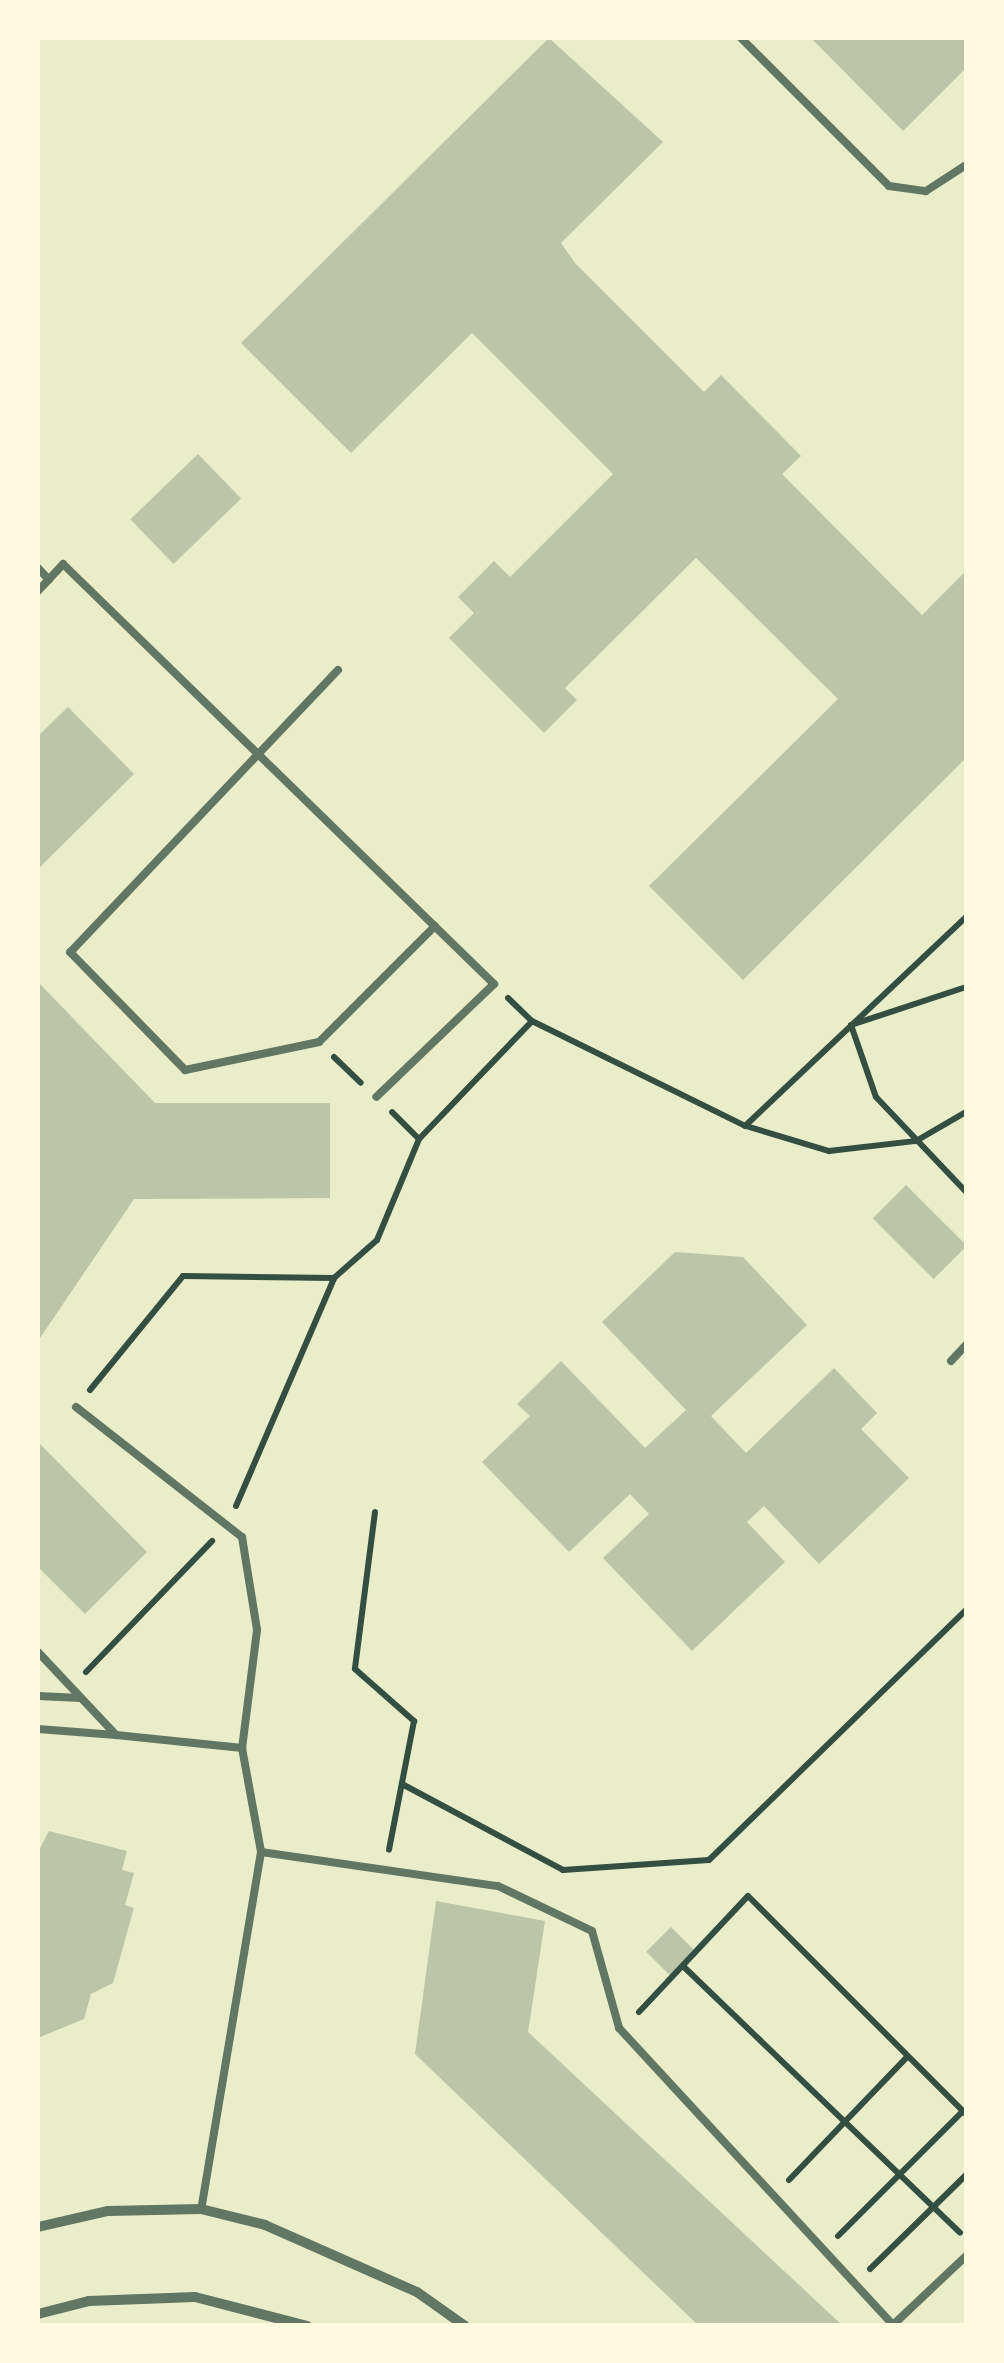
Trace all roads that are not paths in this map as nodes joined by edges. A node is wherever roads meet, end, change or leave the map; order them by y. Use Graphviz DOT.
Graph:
graph roads {
  1 [pos="742,38"];
  2 [pos="966,166"];
  3 [pos="38,568"];
  4 [pos="48,580"];
  5 [pos="38,591"];
  6 [pos="338,670"];
  7 [pos="261,750"];
  8 [pos="434,926"];
  9 [pos="376,1097"];
  10 [pos="966,1345"];
  11 [pos="952,1360"];
  12 [pos="76,1407"];
  13 [pos="38,1652"];
  14 [pos="38,1696"];
  15 [pos="81,1698"];
  16 [pos="38,1729"];
  17 [pos="116,1735"];
  18 [pos="242,1748"];
  19 [pos="261,1852"];
  20 [pos="201,2209"];
  21 [pos="38,2228"];
  22 [pos="966,2256"];
  23 [pos="38,2314"];
  24 [pos="307,2326"];
  25 [pos="465,2326"];
  1 -- 2 [label="lane"];
  3 -- 4 [label="lane"];
  4 -- 5 [label="lane"];
  4 -- 7 [label="lane"];
  6 -- 7 [label="lane"];
  7 -- 8 [label="lane"];
  7 -- 8 [label="lane"];
  8 -- 9 [label="lane"];
  10 -- 11 [label="lane"];
  12 -- 18 [label="lane"];
  13 -- 15 [label="lane"];
  14 -- 15 [label="lane"];
  15 -- 17 [label="lane"];
  16 -- 17 [label="lane"];
  17 -- 18 [label="lane"];
  18 -- 19 [label="lane"];
  19 -- 20 [label="lane"];
  19 -- 22 [label="lane"];
  20 -- 21 [label="street"];
  20 -- 25 [label="street"];
  23 -- 24 [label="street"];
}
